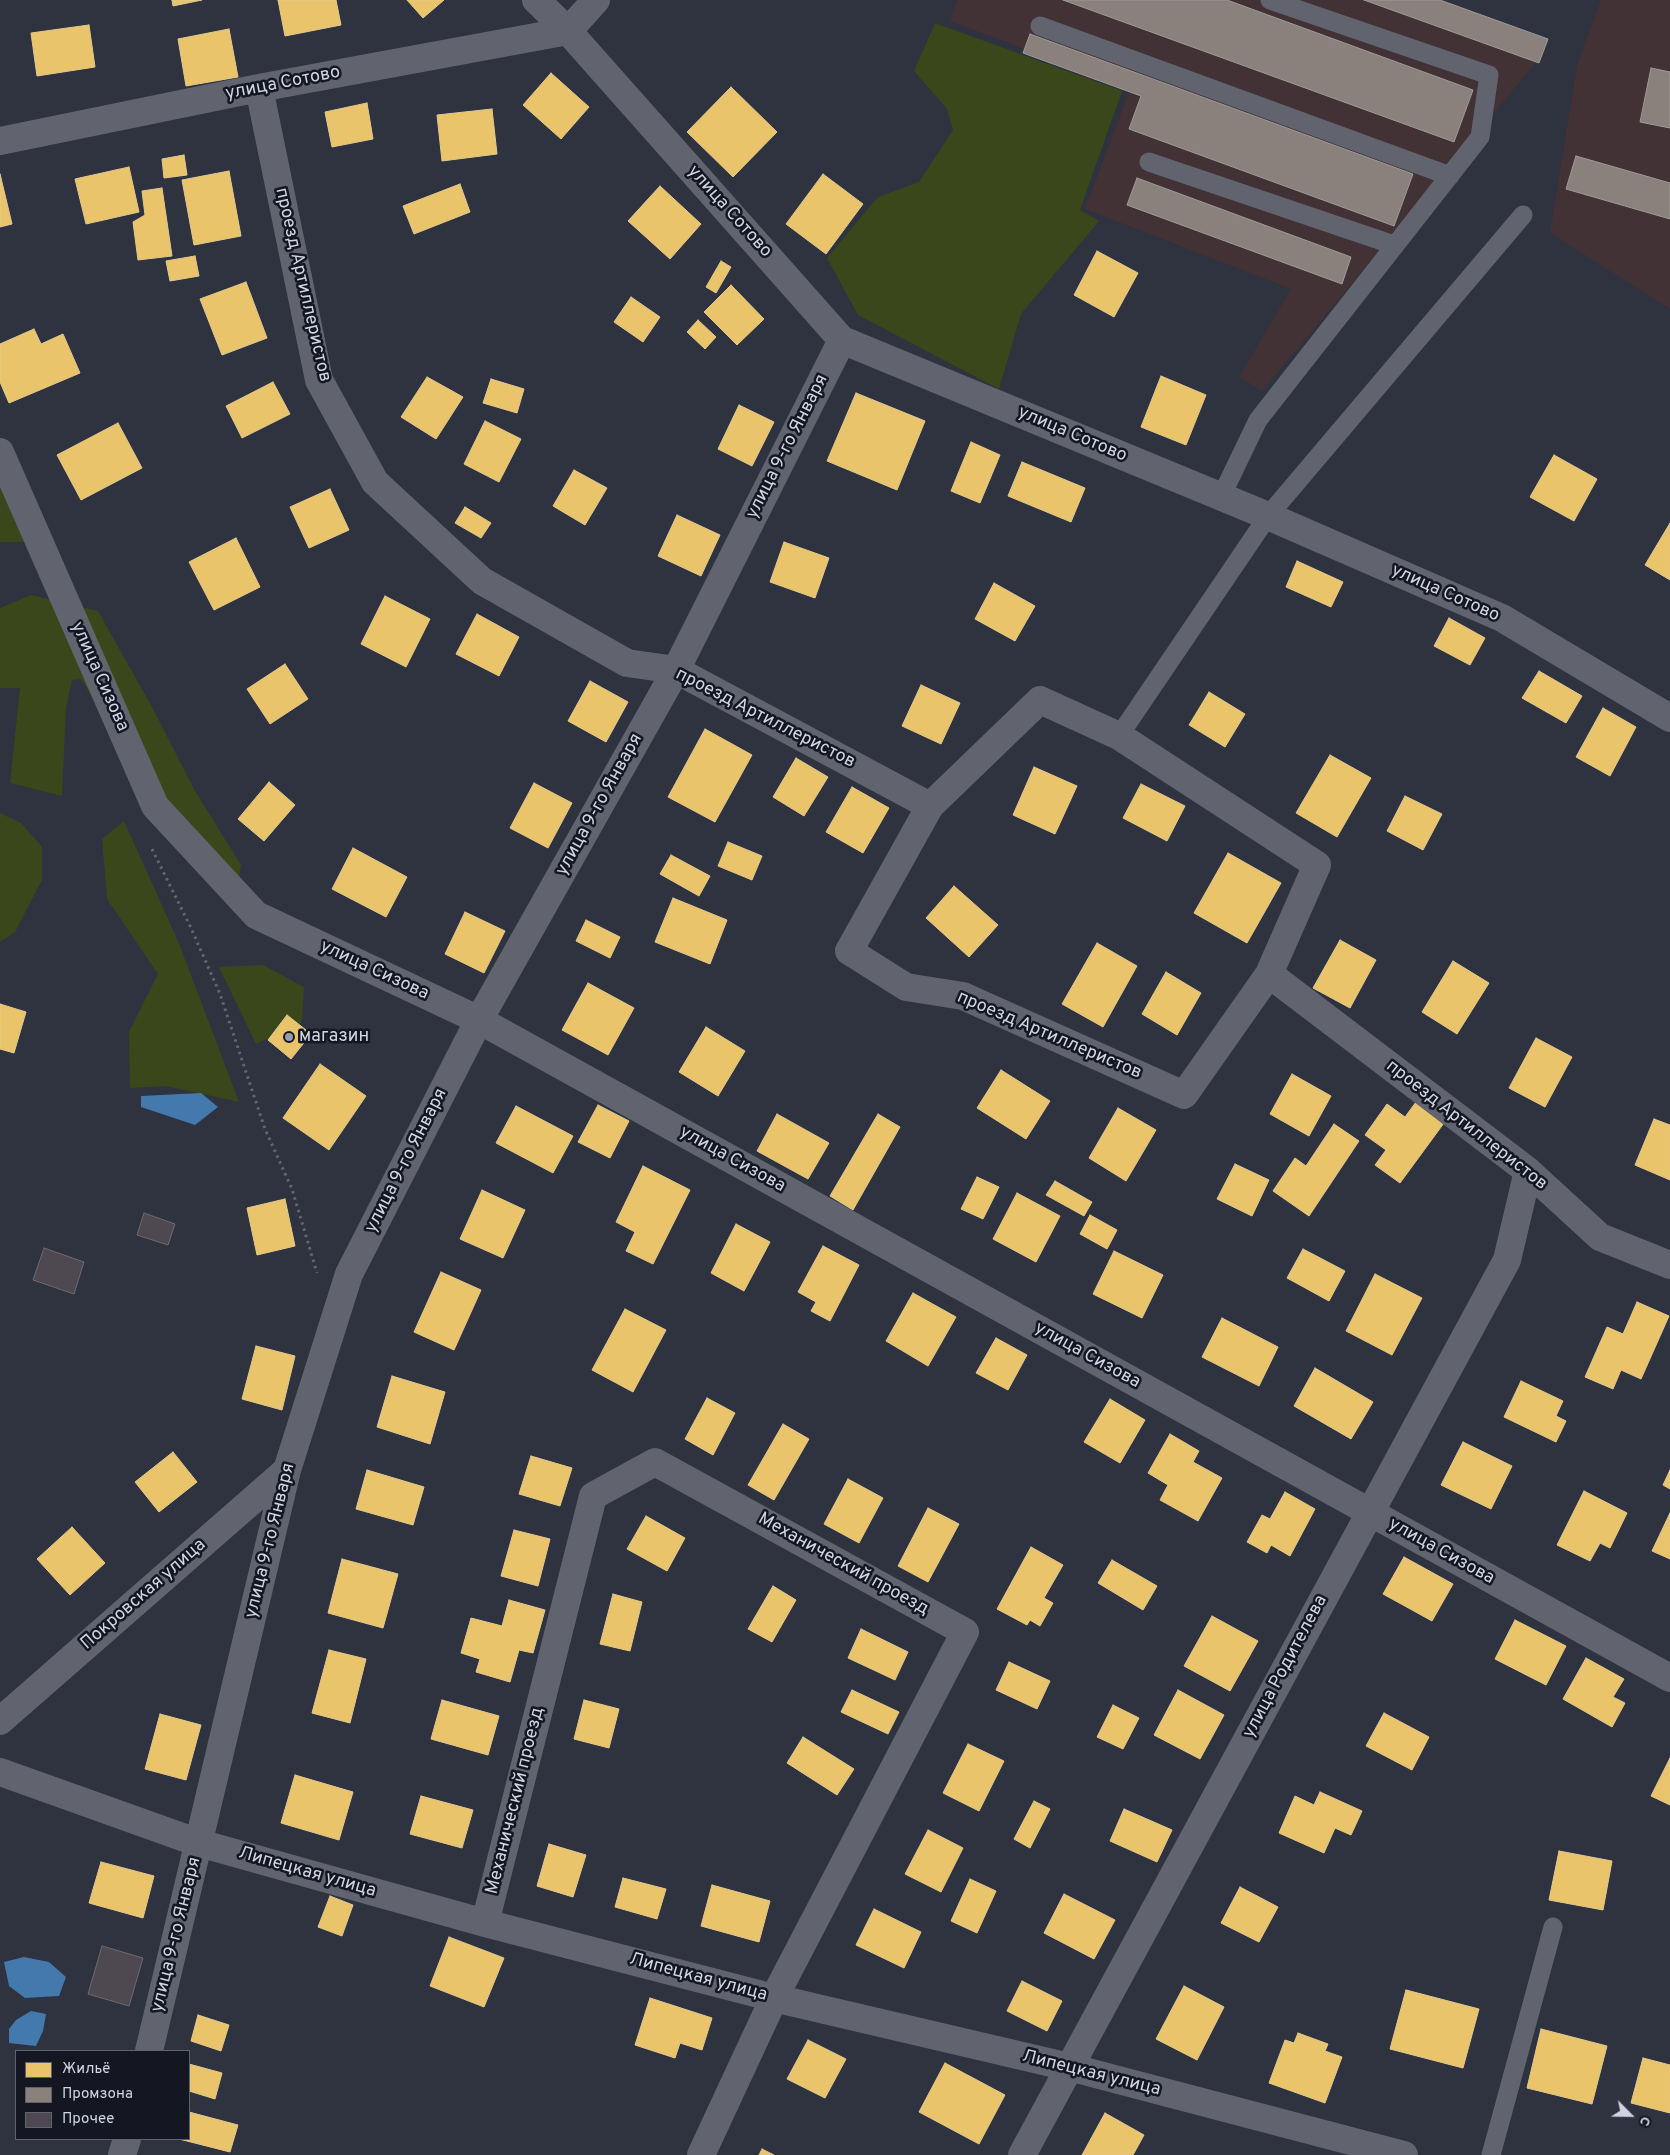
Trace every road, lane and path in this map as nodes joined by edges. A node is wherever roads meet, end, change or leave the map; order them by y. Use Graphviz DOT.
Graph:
graph roads {
  1 [pos="536,0"];
  2 [pos="596,0"];
  3 [pos="1270,0"];
  4 [pos="1040,26"];
  5 [pos="568,31"];
  6 [pos="259,88"];
  7 [pos="0,141"];
  8 [pos="1149,162"];
  9 [pos="1450,176"];
  10 [pos="1523,215"];
  11 [pos="1394,246"];
  12 [pos="842,340"];
  13 [pos="0,452"];
  14 [pos="1221,497"];
  15 [pos="1268,516"];
  16 [pos="676,670"];
  17 [pos="1670,718"];
  18 [pos="1119,736"];
  19 [pos="930,806"];
  20 [pos="150,845"];
  21 [pos="1269,974"];
  22 [pos="479,1020"];
  23 [pos="1528,1171"];
  24 [pos="1670,1265"];
  25 [pos="318,1279"];
  26 [pos="287,1470"];
  27 [pos="1370,1512"];
  28 [pos="1670,1678"];
  29 [pos="0,1721"];
  30 [pos="0,1772"];
  31 [pos="200,1843"];
  32 [pos="485,1923"];
  33 [pos="1553,1928"];
  34 [pos="774,1998"];
  35 [pos="149,2050"];
  36 [pos="1069,2067"];
  37 [pos="127,2140"];
  38 [pos="1347,2148"];
  39 [pos="122,2155"];
  40 [pos="701,2155"];
  41 [pos="1022,2155"];
  42 [pos="1404,2155"];
  43 [pos="1491,2155"];
  1 -- 5 [label="street, улица Сотово"];
  2 -- 5 [label="street"];
  3 -- 9 [label="lane"];
  4 -- 9 [label="lane"];
  5 -- 6 [label="street, улица Сотово"];
  5 -- 12 [label="street, улица Сотово"];
  6 -- 7 [label="street, улица Сотово"];
  6 -- 16 [label="street, проезд Артиллеристов"];
  8 -- 11 [label="lane"];
  9 -- 11 [label="lane"];
  10 -- 15 [label="lane"];
  11 -- 14 [label="lane"];
  12 -- 14 [label="street, улица Сотово"];
  12 -- 16 [label="street, улица 9-го Января"];
  13 -- 22 [label="street, улица Сизова"];
  14 -- 15 [label="street, улица Сотово"];
  15 -- 17 [label="street, улица Сотово"];
  15 -- 18 [label="lane"];
  16 -- 19 [label="street, проезд Артиллеристов"];
  16 -- 22 [label="street, улица 9-го Января"];
  18 -- 19 [label="street, проезд Артиллеристов"];
  18 -- 21 [label="street, проезд Артиллеристов"];
  19 -- 21 [label="street, проезд Артиллеристов"];
  20 -- 25 [label="path"];
  21 -- 23 [label="street, проезд Артиллеристов"];
  22 -- 26 [label="street, улица 9-го Января"];
  22 -- 27 [label="street, улица Сизова"];
  23 -- 24 [label="street, проезд Артиллеристов"];
  23 -- 27 [label="street, улица Родителева"];
  26 -- 29 [label="street, Покровская улица"];
  26 -- 31 [label="street, улица 9-го Января"];
  27 -- 28 [label="street, улица Сизова"];
  27 -- 36 [label="street, улица Родителева"];
  30 -- 31 [label="street, Липецкая улица"];
  31 -- 32 [label="street, Липецкая улица"];
  31 -- 35 [label="street, улица 9-го Января"];
  32 -- 34 [label="street, Липецкая улица"];
  32 -- 34 [label="street, Механический проезд"];
  33 -- 43 [label="lane"];
  34 -- 36 [label="street, Липецкая улица"];
  34 -- 40 [label="street, Механический проезд"];
  36 -- 38 [label="street, Липецкая улица"];
  36 -- 41 [label="street, улица Родителева"];
  37 -- 39 [label="street"];
  38 -- 42 [label="street, Липецкая улица"];
}
